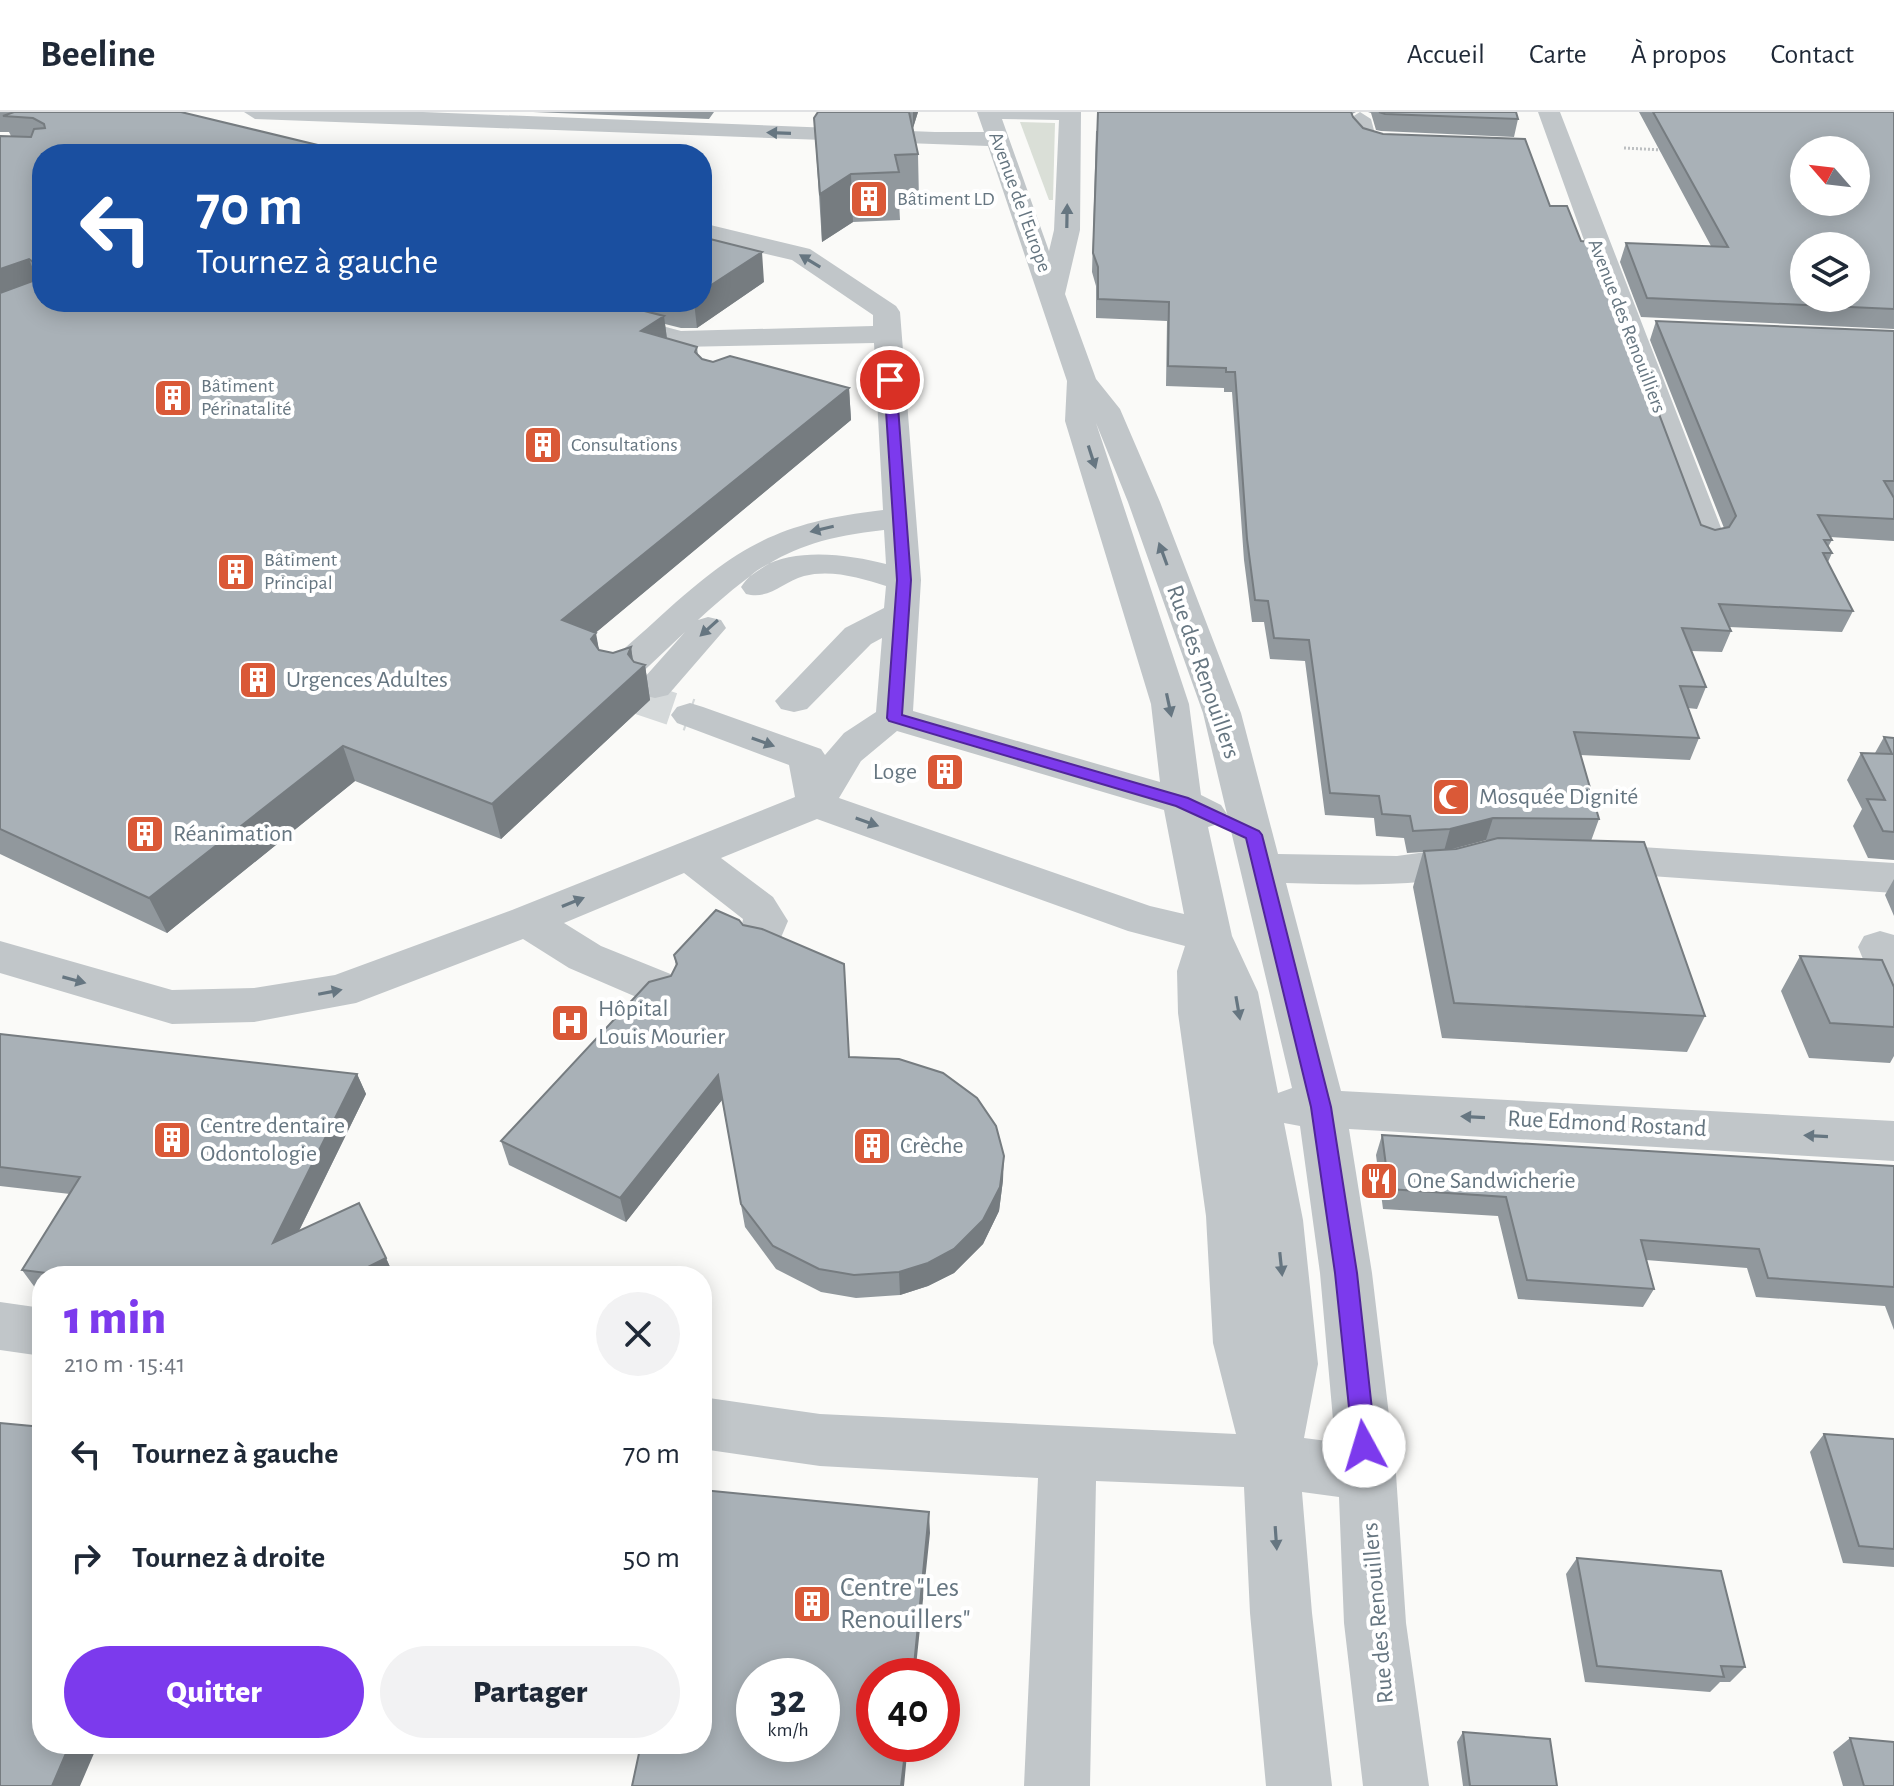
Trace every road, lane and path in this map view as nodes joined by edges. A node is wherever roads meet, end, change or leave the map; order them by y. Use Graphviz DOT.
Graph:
graph roads {
  1 [pos="255,112"];
  2 [pos="988,112"];
  3 [pos="1549,112"];
  4 [pos="1070,113"];
  5 [pos="1360,119"];
  6 [pos="997,139"];
  7 [pos="1441,144"];
  8 [pos="1532,147"];
  9 [pos="1624,148"];
  10 [pos="1562,149"];
  11 [pos="1669,150"];
  12 [pos="712,233"];
  13 [pos="1053,292"];
  14 [pos="864,295"];
  15 [pos="764,311"];
  16 [pos="636,327"];
  17 [pos="1628,328"];
  18 [pos="1659,330"];
  19 [pos="888,343"];
  20 [pos="745,364"];
  21 [pos="1082,381"];
  22 [pos="899,518"];
  23 [pos="1708,538"];
  24 [pos="902,596"];
  25 [pos="619,674"];
  26 [pos="655,687"];
  27 [pos="794,701"];
  28 [pos="690,715"];
  29 [pos="894,718"];
  30 [pos="1182,802"];
  31 [pos="816,804"];
  32 [pos="1257,852"];
  33 [pos="689,856"];
  34 [pos="1515,857"];
  35 [pos="1560,857"];
  36 [pos="1894,878"];
  37 [pos="527,921"];
  38 [pos="762,936"];
  39 [pos="1210,936"];
  40 [pos="0,957"];
  41 [pos="657,987"];
  42 [pos="1257,1106"];
  43 [pos="1321,1107"];
  44 [pos="1894,1141"];
  45 [pos="0,1326"];
  46 [pos="32,1331"];
  47 [pos="712,1424"];
  48 [pos="1068,1453"];
  49 [pos="1271,1460"];
  50 [pos="1367,1474"];
  51 [pos="1057,1786"];
  52 [pos="1299,1786"];
  53 [pos="1396,1786"];
  6 -- 1 [label="street, one-way"];
  2 -- 4 [label="street"];
  2 -- 6 [label="street, Avenue de l'Europe"];
  3 -- 10 [label="street, Avenue des Renouilliers"];
  13 -- 4 [label="street, one-way"];
  5 -- 7 [label="street"];
  6 -- 13 [label="street, Avenue de l'Europe"];
  8 -- 10 [label="street"];
  9 -- 11 [label="path"];
  10 -- 17 [label="street, Avenue des Renouilliers"];
  14 -- 12 [label="street, one-way"];
  13 -- 21 [label="street, Rue des Renouillers"];
  14 -- 15 [label="street"];
  14 -- 19 [label="street"];
  16 -- 19 [label="street"];
  17 -- 18 [label="street"];
  17 -- 23 [label="street, Avenue des Renouilliers"];
  19 -- 20 [label="street"];
  19 -- 22 [label="street"];
  21 -- 30 [label="street, Rue des Renouillers, one-way"];
  32 -- 21 [label="street, Rue des Renouillers, one-way"];
  22 -- 24 [label="street"];
  22 -- 25 [label="street, one-way"];
  24 -- 26 [label="street, one-way"];
  24 -- 27 [label="street"];
  24 -- 29 [label="street"];
  28 -- 31 [label="street, one-way"];
  29 -- 30 [label="street"];
  29 -- 31 [label="street"];
  30 -- 32 [label="street"];
  30 -- 39 [label="street, Rue des Renouillers"];
  31 -- 33 [label="street"];
  31 -- 39 [label="street, one-way"];
  32 -- 34 [label="street"];
  32 -- 43 [label="street, Rue des Renouillers"];
  37 -- 33 [label="street, one-way"];
  33 -- 38 [label="street"];
  35 -- 36 [label="street"];
  40 -- 37 [label="street, one-way"];
  37 -- 41 [label="street"];
  39 -- 42 [label="street, Rue des Renouillers, one-way"];
  39 -- 49 [label="street, Rue des Renouillers"];
  42 -- 43 [label="street, Rue Edmond Rostand"];
  42 -- 49 [label="street, Rue des Renouillers, one-way"];
  44 -- 43 [label="street, Rue Edmond Rostand, one-way"];
  43 -- 50 [label="street, Rue des Renouillers"];
  45 -- 46 [label="street"];
  47 -- 48 [label="street"];
  48 -- 49 [label="street"];
  48 -- 51 [label="street"];
  49 -- 50 [label="street"];
  49 -- 52 [label="street, Rue des Renouillers, one-way"];
  50 -- 53 [label="street, Rue des Renouillers"];
}
